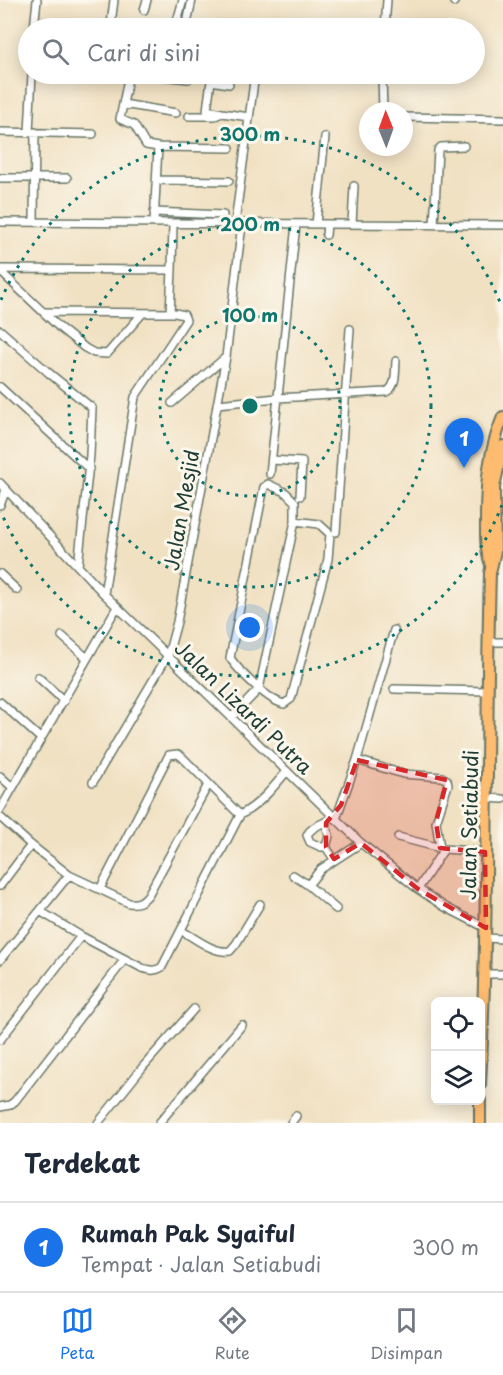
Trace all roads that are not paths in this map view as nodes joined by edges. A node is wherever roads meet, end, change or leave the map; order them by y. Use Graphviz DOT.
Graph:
graph roads {
  1 [pos="37,0"];
  2 [pos="114,0"];
  3 [pos="147,0"];
  4 [pos="183,0"];
  5 [pos="192,0"];
  6 [pos="387,0"];
  7 [pos="144,10"];
  8 [pos="35,18"];
  9 [pos="112,18"];
  10 [pos="178,18"];
  11 [pos="188,18"];
  12 [pos="386,18"];
  13 [pos="32,84"];
  14 [pos="127,84"];
  15 [pos="211,84"];
  16 [pos="254,84"];
  17 [pos="382,84"];
  18 [pos="383,102"];
  19 [pos="123,104"];
  20 [pos="176,113"];
  21 [pos="222,113"];
  22 [pos="189,116"];
  23 [pos="249,117"];
  24 [pos="413,117"];
  25 [pos="503,119"];
  26 [pos="0,132"];
  27 [pos="32,132"];
  28 [pos="93,134"];
  29 [pos="325,137"];
  30 [pos="464,146"];
  31 [pos="158,147"];
  32 [pos="230,148"];
  33 [pos="0,178"];
  34 [pos="34,178"];
  35 [pos="67,178"];
  36 [pos="158,180"];
  37 [pos="229,181"];
  38 [pos="354,186"];
  39 [pos="154,212"];
  40 [pos="223,214"];
  41 [pos="0,222"];
  42 [pos="34,222"];
  43 [pos="154,223"];
  44 [pos="173,223"];
  45 [pos="239,224"];
  46 [pos="296,224"];
  47 [pos="315,224"];
  48 [pos="327,224"];
  49 [pos="352,224"];
  50 [pos="434,225"];
  51 [pos="503,225"];
  52 [pos="326,235"];
  53 [pos="0,270"];
  54 [pos="172,270"];
  55 [pos="45,312"];
  56 [pos="170,313"];
  57 [pos="142,314"];
  58 [pos="350,329"];
  59 [pos="0,330"];
  60 [pos="226,357"];
  61 [pos="396,361"];
  62 [pos="0,387"];
  63 [pos="345,393"];
  64 [pos="277,398"];
  65 [pos="172,403"];
  66 [pos="217,404"];
  67 [pos="503,417"];
  68 [pos="503,446"];
  69 [pos="272,460"];
  70 [pos="88,469"];
  71 [pos="270,474"];
  72 [pos="0,483"];
  73 [pos="6,490"];
  74 [pos="300,496"];
  75 [pos="0,505"];
  76 [pos="295,521"];
  77 [pos="336,532"];
  78 [pos="491,565"];
  79 [pos="78,566"];
  80 [pos="0,574"];
  81 [pos="17,590"];
  82 [pos="104,594"];
  83 [pos="117,607"];
  84 [pos="394,630"];
  85 [pos="62,636"];
  86 [pos="489,642"];
  87 [pos="503,642"];
  88 [pos="168,655"];
  89 [pos="87,658"];
  90 [pos="38,677"];
  91 [pos="259,689"];
  92 [pos="394,689"];
  93 [pos="488,691"];
  94 [pos="64,701"];
  95 [pos="0,702"];
  96 [pos="232,717"];
  97 [pos="40,738"];
  98 [pos="357,760"];
  99 [pos="287,771"];
  100 [pos="0,776"];
  101 [pos="93,782"];
  102 [pos="208,785"];
  103 [pos="12,787"];
  104 [pos="487,798"];
  105 [pos="503,799"];
  106 [pos="0,810"];
  107 [pos="240,815"];
  108 [pos="0,817"];
  109 [pos="334,817"];
  110 [pos="326,823"];
  111 [pos="398,837"];
  112 [pos="361,843"];
  113 [pos="31,845"];
  114 [pos="326,847"];
  115 [pos="442,848"];
  116 [pos="485,852"];
  117 [pos="334,859"];
  118 [pos="69,875"];
  119 [pos="293,875"];
  120 [pos="308,885"];
  121 [pos="0,886"];
  122 [pos="100,889"];
  123 [pos="418,889"];
  124 [pos="260,904"];
  125 [pos="336,909"];
  126 [pos="40,911"];
  127 [pos="182,931"];
  128 [pos="486,933"];
  129 [pos="81,936"];
  130 [pos="503,939"];
  131 [pos="125,959"];
  132 [pos="0,960"];
  133 [pos="486,974"];
  134 [pos="503,974"];
  135 [pos="194,1009"];
  136 [pos="242,1025"];
  137 [pos="0,1040"];
  138 [pos="482,1051"];
  139 [pos="480,1105"];
  140 [pos="0,1107"];
  141 [pos="296,1116"];
  142 [pos="98,1123"];
  143 [pos="159,1123"];
  144 [pos="291,1123"];
  145 [pos="480,1123"];
  1 -- 8 [label="street"];
  2 -- 9 [label="street"];
  3 -- 7 [label="street"];
  4 -- 10 [label="street"];
  5 -- 11 [label="street"];
  6 -- 12 [label="street"];
  13 -- 27 [label="street"];
  14 -- 19 [label="street"];
  15 -- 21 [label="street"];
  16 -- 23 [label="street, Jalan Mesjid"];
  17 -- 18 [label="street"];
  19 -- 20 [label="street"];
  19 -- 31 [label="street"];
  21 -- 22 [label="street"];
  21 -- 23 [label="street"];
  23 -- 45 [label="street, Jalan Mesjid"];
  24 -- 25 [label="street"];
  26 -- 27 [label="street"];
  27 -- 28 [label="street"];
  27 -- 34 [label="street"];
  29 -- 47 [label="street"];
  30 -- 50 [label="street"];
  31 -- 32 [label="street"];
  31 -- 36 [label="street"];
  33 -- 34 [label="street"];
  34 -- 35 [label="street"];
  34 -- 42 [label="street"];
  36 -- 37 [label="street"];
  36 -- 39 [label="street"];
  38 -- 49 [label="street"];
  39 -- 40 [label="street"];
  39 -- 43 [label="street"];
  41 -- 42 [label="street"];
  42 -- 43 [label="street"];
  43 -- 44 [label="street"];
  44 -- 45 [label="street"];
  44 -- 54 [label="street"];
  45 -- 46 [label="street"];
  45 -- 60 [label="street, Jalan Mesjid"];
  46 -- 47 [label="street"];
  46 -- 64 [label="street"];
  47 -- 48 [label="street"];
  48 -- 49 [label="street"];
  48 -- 52 [label="street"];
  49 -- 50 [label="street"];
  50 -- 51 [label="street"];
  53 -- 54 [label="street"];
  53 -- 55 [label="street"];
  54 -- 56 [label="street"];
  55 -- 57 [label="street"];
  55 -- 57 [label="street"];
  56 -- 57 [label="street"];
  56 -- 82 [label="street"];
  58 -- 63 [label="street"];
  59 -- 70 [label="street"];
  60 -- 65 [label="street"];
  60 -- 66 [label="street, Jalan Mesjid"];
  61 -- 63 [label="street"];
  62 -- 70 [label="street"];
  63 -- 64 [label="street"];
  63 -- 77 [label="street"];
  64 -- 66 [label="street"];
  64 -- 69 [label="street"];
  66 -- 88 [label="street, Jalan Mesjid"];
  67 -- 78 [label="main road, Jalan Setiabudi"];
  68 -- 78 [label="main road, Jalan Setiabudi"];
  69 -- 71 [label="street"];
  69 -- 74 [label="street"];
  70 -- 79 [label="street"];
  72 -- 73 [label="street, Jalan Lizardi Putra"];
  73 -- 75 [label="street"];
  73 -- 79 [label="street, Jalan Lizardi Putra"];
  76 -- 91 [label="street"];
  76 -- 91 [label="street"];
  76 -- 91 [label="street"];
  78 -- 86 [label="main road, Jalan Setiabudi"];
  79 -- 82 [label="street, Jalan Lizardi Putra"];
  80 -- 81 [label="street"];
  82 -- 83 [label="street, Jalan Lizardi Putra"];
  83 -- 88 [label="street, Jalan Lizardi Putra"];
  83 -- 89 [label="street"];
  84 -- 98 [label="street"];
  85 -- 89 [label="street"];
  86 -- 87 [label="street"];
  86 -- 93 [label="main road, Jalan Setiabudi"];
  88 -- 96 [label="street, Jalan Lizardi Putra"];
  88 -- 101 [label="street, Jalan Mesjid"];
  89 -- 94 [label="street"];
  90 -- 94 [label="street"];
  91 -- 96 [label="street"];
  92 -- 93 [label="street"];
  93 -- 104 [label="main road, Jalan Setiabudi"];
  94 -- 97 [label="street"];
  95 -- 97 [label="street"];
  96 -- 99 [label="street, Jalan Lizardi Putra"];
  97 -- 103 [label="street"];
  98 -- 109 [label="street"];
  98 -- 115 [label="street"];
  99 -- 107 [label="street"];
  99 -- 109 [label="street, Jalan Lizardi Putra"];
  100 -- 103 [label="street"];
  102 -- 107 [label="street"];
  102 -- 122 [label="street"];
  102 -- 122 [label="street"];
  103 -- 106 [label="street"];
  104 -- 105 [label="street"];
  104 -- 116 [label="main road, Jalan Setiabudi"];
  107 -- 127 [label="street"];
  108 -- 113 [label="street"];
  109 -- 110 [label="street"];
  109 -- 112 [label="street, Jalan Lizardi Putra"];
  110 -- 114 [label="street"];
  110 -- 114 [label="street"];
  111 -- 115 [label="street"];
  112 -- 117 [label="street"];
  112 -- 123 [label="street, Jalan Lizardi Putra"];
  113 -- 118 [label="street"];
  113 -- 121 [label="street"];
  114 -- 117 [label="street"];
  115 -- 116 [label="street"];
  115 -- 123 [label="street"];
  116 -- 128 [label="main road, Jalan Setiabudi"];
  117 -- 120 [label="street"];
  118 -- 122 [label="street"];
  118 -- 126 [label="street"];
  119 -- 120 [label="street"];
  120 -- 125 [label="street"];
  123 -- 128 [label="street, Jalan Lizardi Putra"];
  124 -- 127 [label="street"];
  126 -- 129 [label="street"];
  126 -- 132 [label="street"];
  127 -- 131 [label="street"];
  128 -- 130 [label="street"];
  128 -- 133 [label="main road, Jalan Setiabudi"];
  129 -- 131 [label="street"];
  129 -- 137 [label="street"];
  131 -- 140 [label="street"];
  133 -- 134 [label="street"];
  133 -- 138 [label="main road, Jalan Setiabudi"];
  135 -- 142 [label="street"];
  136 -- 143 [label="street"];
  139 -- 145 [label="main road"];
  141 -- 144 [label="street"];
}
